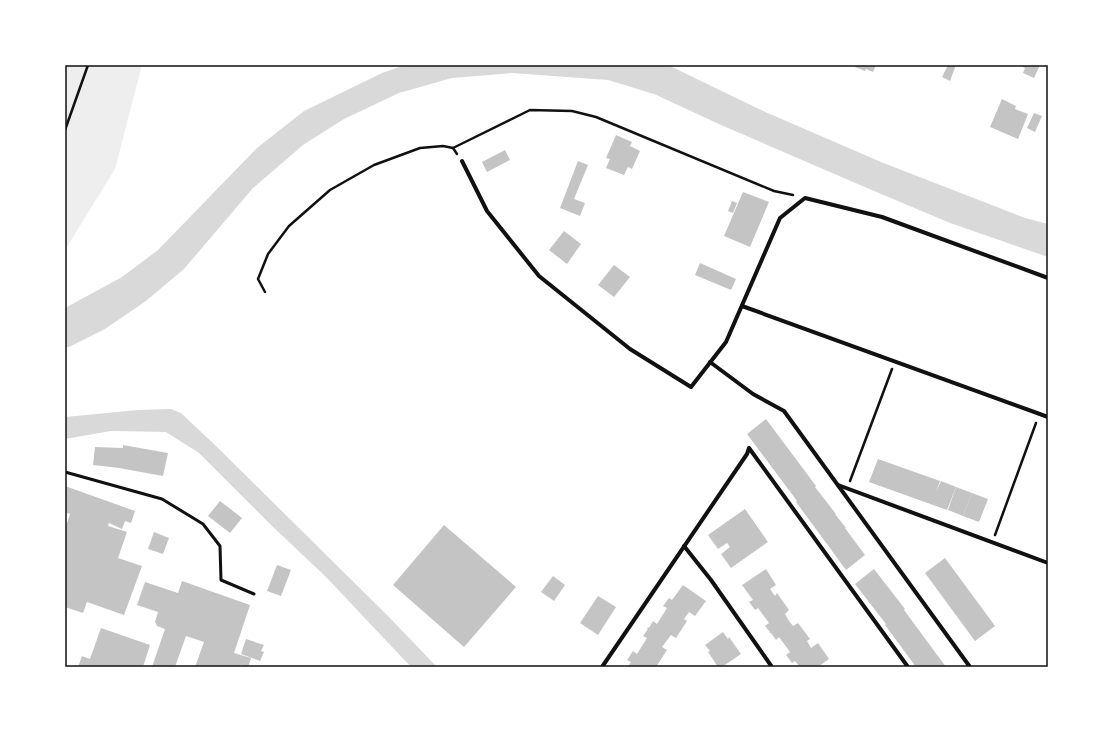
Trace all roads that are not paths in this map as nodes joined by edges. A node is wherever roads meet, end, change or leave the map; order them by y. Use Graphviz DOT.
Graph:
graph roads {
  1 [pos="462,161"];
  2 [pos="1048,278"];
  3 [pos="742,306"];
  4 [pos="710,362"];
  5 [pos="1048,417"];
  6 [pos="65,472"];
  7 [pos="837,485"];
  8 [pos="684,546"];
  9 [pos="1048,563"];
  10 [pos="254,594"];
  11 [pos="602,667"];
  12 [pos="772,667"];
  13 [pos="908,667"];
  14 [pos="970,667"];
  1 -- 4 [label="street"];
  2 -- 3 [label="street"];
  3 -- 4 [label="street"];
  3 -- 5 [label="street"];
  4 -- 7 [label="street"];
  6 -- 10 [label="lane"];
  7 -- 9 [label="street"];
  7 -- 14 [label="street"];
  8 -- 11 [label="street"];
  8 -- 12 [label="street"];
  8 -- 13 [label="street"];
}
